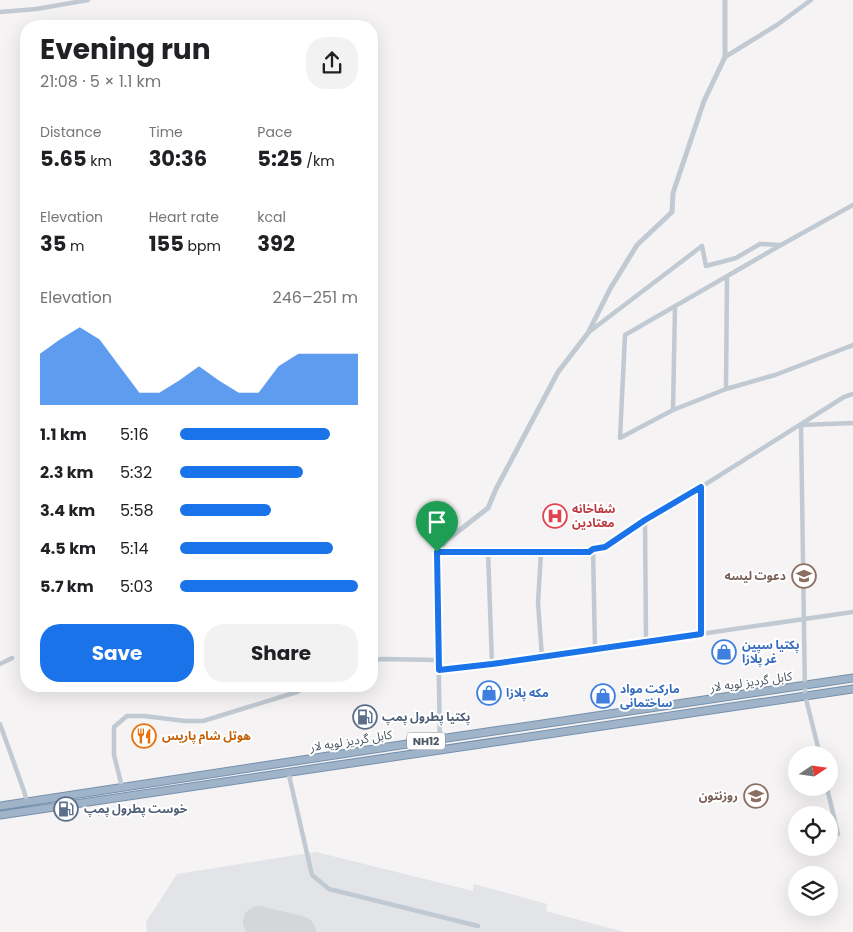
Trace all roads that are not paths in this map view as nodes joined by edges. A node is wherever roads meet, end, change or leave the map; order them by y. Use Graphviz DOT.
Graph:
graph roads {
  1 [pos="88,0"];
  2 [pos="725,0"];
  3 [pos="811,0"];
  4 [pos="0,12"];
  5 [pos="725,57"];
  6 [pos="853,205"];
  7 [pos="781,245"];
  8 [pos="727,276"];
  9 [pos="675,307"];
  10 [pos="588,333"];
  11 [pos="853,345"];
  12 [pos="726,389"];
  13 [pos="853,394"];
  14 [pos="673,410"];
  15 [pos="853,423"];
  16 [pos="801,425"];
  17 [pos="701,487"];
  18 [pos="645,520"];
  19 [pos="593,549"];
  20 [pos="437,552"];
  21 [pos="488,552"];
  22 [pos="541,552"];
  23 [pos="853,612"];
  24 [pos="804,619"];
  25 [pos="701,634"];
  26 [pos="646,642"];
  27 [pos="596,649"];
  28 [pos="542,656"];
  29 [pos="12,658"];
  30 [pos="378,659"];
  31 [pos="439,660"];
  32 [pos="0,664"];
  33 [pos="492,664"];
  34 [pos="439,670"];
  35 [pos="853,678"];
  36 [pos="806,685"];
  37 [pos="853,689"];
  38 [pos="297,692"];
  39 [pos="805,695"];
  40 [pos="0,724"];
  41 [pos="440,739"];
  42 [pos="818,746"];
  43 [pos="440,750"];
  44 [pos="288,771"];
  45 [pos="122,787"];
  46 [pos="27,802"];
  47 [pos="0,806"];
  48 [pos="0,815"];
  49 [pos="478,926"];
  1 -- 4 [label="street"];
  2 -- 5 [label="street"];
  3 -- 5 [label="street"];
  5 -- 10 [label="street"];
  6 -- 7 [label="street"];
  7 -- 8 [label="street"];
  7 -- 10 [label="street"];
  8 -- 9 [label="street"];
  8 -- 12 [label="street"];
  9 -- 14 [label="street"];
  9 -- 14 [label="street"];
  10 -- 20 [label="street"];
  11 -- 12 [label="street"];
  12 -- 14 [label="street"];
  13 -- 16 [label="street"];
  15 -- 16 [label="street"];
  16 -- 17 [label="street"];
  16 -- 24 [label="street"];
  17 -- 18 [label="street"];
  17 -- 25 [label="street"];
  18 -- 19 [label="street"];
  18 -- 26 [label="street"];
  19 -- 22 [label="street"];
  19 -- 27 [label="street"];
  20 -- 21 [label="street"];
  20 -- 31 [label="street"];
  21 -- 22 [label="street"];
  21 -- 33 [label="street"];
  22 -- 28 [label="street"];
  23 -- 24 [label="street"];
  24 -- 25 [label="street"];
  24 -- 36 [label="street"];
  25 -- 26 [label="street"];
  26 -- 27 [label="street"];
  27 -- 28 [label="street"];
  28 -- 33 [label="street"];
  29 -- 32 [label="street"];
  30 -- 31 [label="street"];
  31 -- 34 [label="street"];
  33 -- 34 [label="street"];
  34 -- 41 [label="street"];
  35 -- 36 [label="highway, کابل گردیز لویه لار / NH12"];
  36 -- 39 [label="street"];
  36 -- 41 [label="highway, کابل گردیز لویه لار / NH12"];
  37 -- 39 [label="highway, کابل گردیز لویه لار / NH12"];
  38 -- 45 [label="street"];
  39 -- 42 [label="street"];
  39 -- 43 [label="highway, کابل گردیز لویه لار / NH12"];
  40 -- 46 [label="street"];
  41 -- 43 [label="street"];
  41 -- 45 [label="highway, کابل گردیز لویه لار / NH12"];
  43 -- 44 [label="highway, کابل گردیز لویه لار / NH12"];
  44 -- 48 [label="highway, کابل گردیز لویه لار / NH12"];
  44 -- 49 [label="street"];
  45 -- 46 [label="highway, کابل گردیز لویه لار / NH12"];
  46 -- 47 [label="highway, کابل گردیز لویه لار / NH12"];
}
